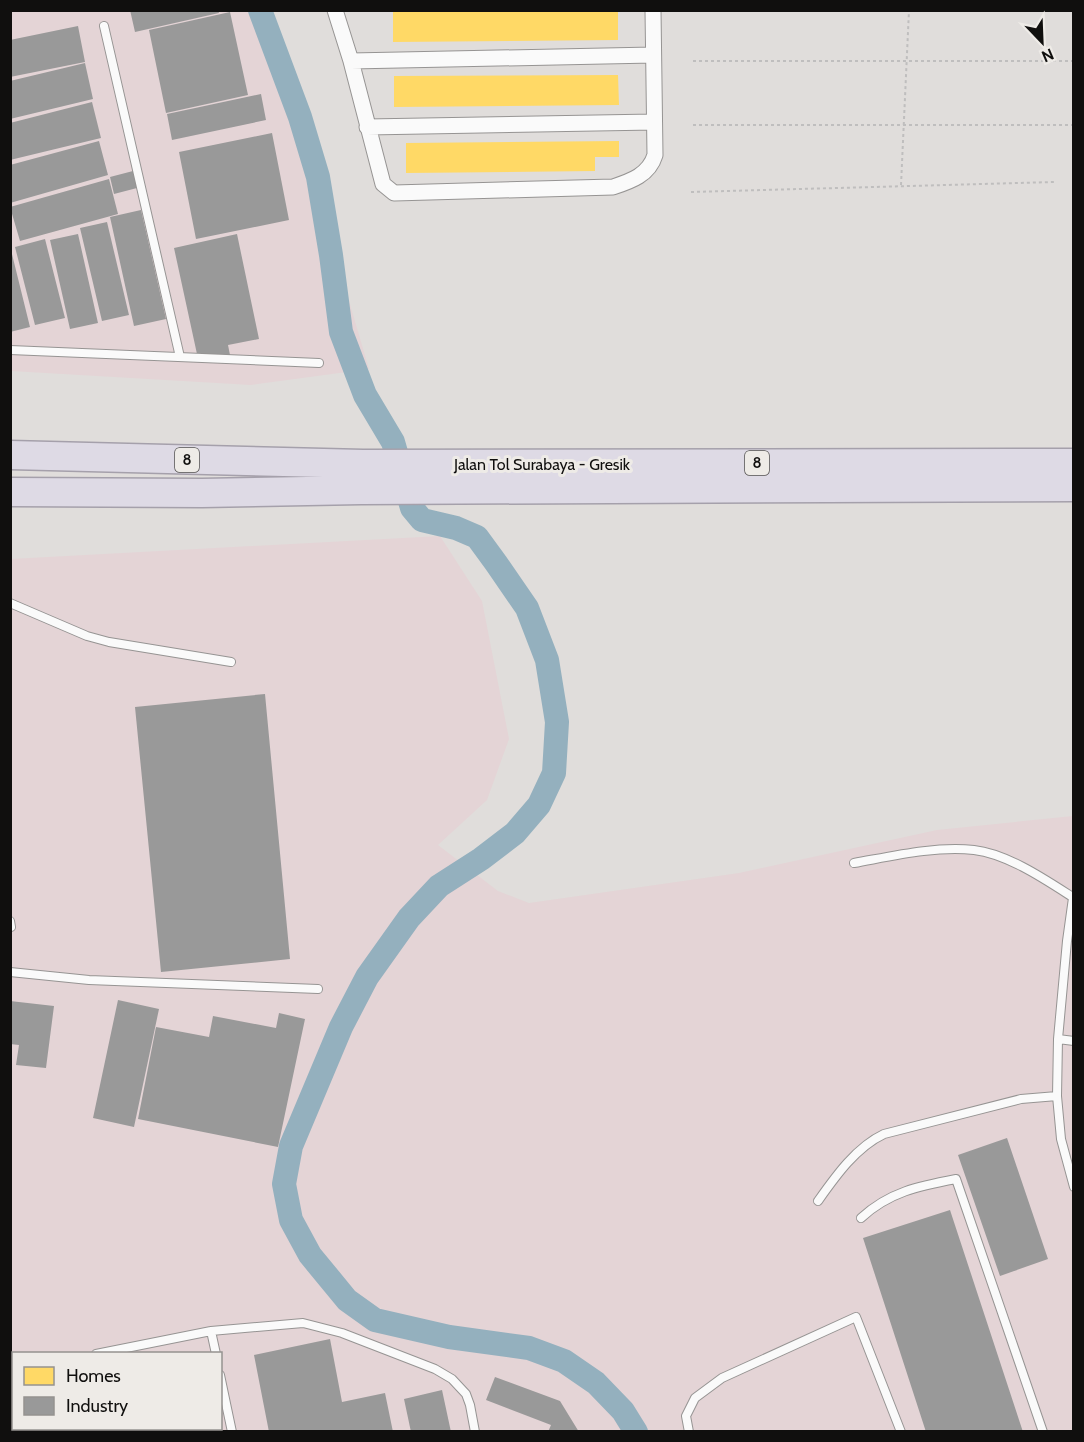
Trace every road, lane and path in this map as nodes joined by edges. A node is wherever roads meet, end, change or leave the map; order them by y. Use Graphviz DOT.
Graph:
graph roads {
  1 [pos="335,10"];
  2 [pos="653,10"];
  3 [pos="909,10"];
  4 [pos="104,26"];
  5 [pos="653,55"];
  6 [pos="693,60"];
  7 [pos="351,61"];
  8 [pos="907,61"];
  9 [pos="1074,62"];
  10 [pos="654,122"];
  11 [pos="693,125"];
  12 [pos="904,125"];
  13 [pos="1074,125"];
  14 [pos="367,127"];
  15 [pos="1055,182"];
  16 [pos="902,185"];
  17 [pos="692,192"];
  18 [pos="10,350"];
  19 [pos="180,357"];
  20 [pos="319,363"];
  21 [pos="10,455"];
  22 [pos="1074,463"];
  23 [pos="362,477"];
  24 [pos="440,477"];
  25 [pos="1074,487"];
  26 [pos="10,492"];
  27 [pos="202,493"];
  28 [pos="10,511"];
  29 [pos="10,603"];
  30 [pos="231,662"];
  31 [pos="854,863"];
  32 [pos="1073,898"];
  33 [pos="10,972"];
  34 [pos="318,989"];
  35 [pos="1058,1039"];
  36 [pos="1074,1041"];
  37 [pos="1057,1096"];
  38 [pos="1071,1166"];
  39 [pos="1074,1187"];
  40 [pos="818,1201"];
  41 [pos="861,1218"];
  42 [pos="212,1331"];
  43 [pos="101,1352"];
  44 [pos="216,1352"];
  45 [pos="222,1384"];
  46 [pos="232,1431"];
  47 [pos="475,1431"];
  48 [pos="689,1431"];
  49 [pos="901,1431"];
  50 [pos="1043,1431"];
  1 -- 7 [label="street"];
  2 -- 5 [label="street"];
  3 -- 8 [label="path"];
  4 -- 19 [label="lane"];
  5 -- 7 [label="street"];
  5 -- 10 [label="street"];
  6 -- 8 [label="path"];
  7 -- 14 [label="street"];
  8 -- 9 [label="path"];
  8 -- 12 [label="path"];
  10 -- 14 [label="street"];
  10 -- 14 [label="street"];
  11 -- 12 [label="path"];
  12 -- 13 [label="path"];
  12 -- 16 [label="path"];
  15 -- 16 [label="path"];
  16 -- 17 [label="path"];
  18 -- 19 [label="lane"];
  19 -- 20 [label="lane"];
  21 -- 23 [label="highway, Jalan Tol Surabaya - Gresik / 8"];
  22 -- 24 [label="highway, Jalan Tol Surabaya - Gresik / 8"];
  23 -- 24 [label="highway, Jalan Tol Surabaya - Gresik / 8"];
  23 -- 27 [label="highway, Jalan Tol Surabaya - Gresik / 8"];
  24 -- 25 [label="highway, Jalan Tol Surabaya - Gresik / 8"];
  26 -- 27 [label="highway, Jalan Tol Surabaya - Gresik / 8"];
  27 -- 28 [label="highway"];
  29 -- 30 [label="lane"];
  31 -- 32 [label="lane"];
  32 -- 35 [label="lane"];
  33 -- 34 [label="lane"];
  35 -- 36 [label="lane"];
  35 -- 37 [label="lane"];
  37 -- 38 [label="lane"];
  37 -- 40 [label="lane"];
  38 -- 39 [label="lane"];
  41 -- 50 [label="lane"];
  42 -- 43 [label="lane"];
  42 -- 44 [label="lane"];
  42 -- 47 [label="lane"];
  45 -- 46 [label="lane"];
  48 -- 49 [label="lane"];
}
